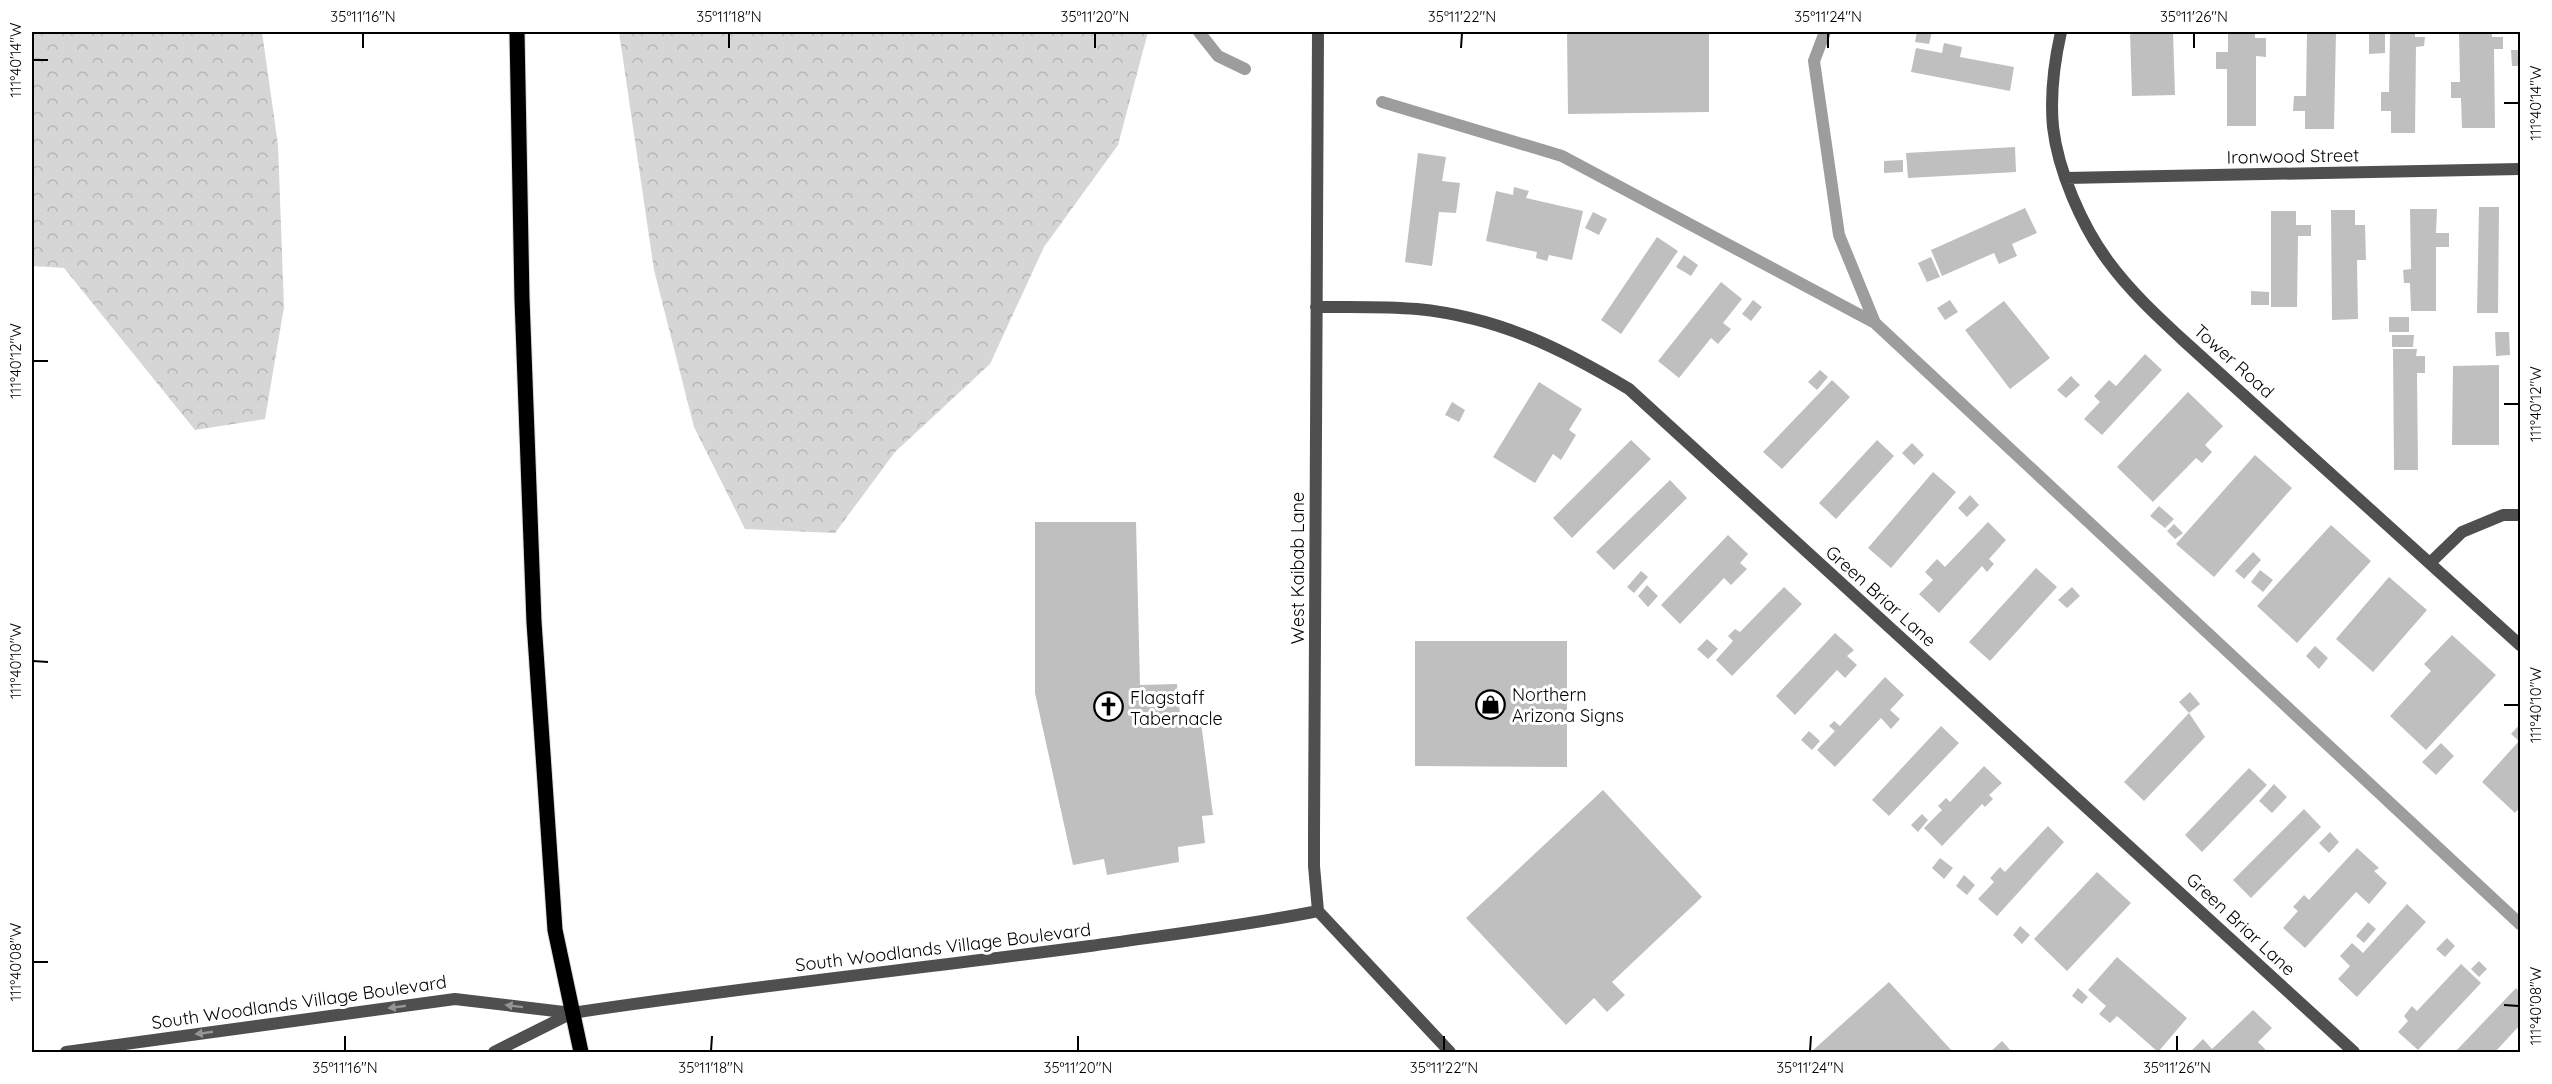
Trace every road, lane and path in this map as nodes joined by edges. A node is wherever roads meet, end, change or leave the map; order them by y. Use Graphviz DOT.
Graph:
graph roads {
  1 [pos="517,32"];
  2 [pos="1318,32"];
  3 [pos="2061,32"];
  4 [pos="2520,169"];
  5 [pos="2066,178"];
  6 [pos="1316,307"];
  7 [pos="2520,515"];
  8 [pos="2431,562"];
  9 [pos="2520,645"];
  10 [pos="1318,911"];
  11 [pos="572,1013"];
  12 [pos="66,1053"];
  13 [pos="494,1053"];
  14 [pos="581,1053"];
  15 [pos="1450,1053"];
  16 [pos="2354,1053"];
  1 -- 11 [label="main road"];
  2 -- 6 [label="street, West Kaibab Lane"];
  3 -- 5 [label="street, Tower Road"];
  4 -- 5 [label="street, Ironwood Street"];
  5 -- 8 [label="street, Tower Road"];
  6 -- 10 [label="street, West Kaibab Lane"];
  6 -- 16 [label="street, Green Briar Lane"];
  7 -- 8 [label="street"];
  8 -- 9 [label="street, Tower Road"];
  10 -- 11 [label="street, South Woodlands Village Boulevard"];
  10 -- 15 [label="street"];
  11 -- 12 [label="street, South Woodlands Village Boulevard, one-way"];
  11 -- 13 [label="street, South Woodlands Village Boulevard"];
  11 -- 14 [label="main road"];
}
